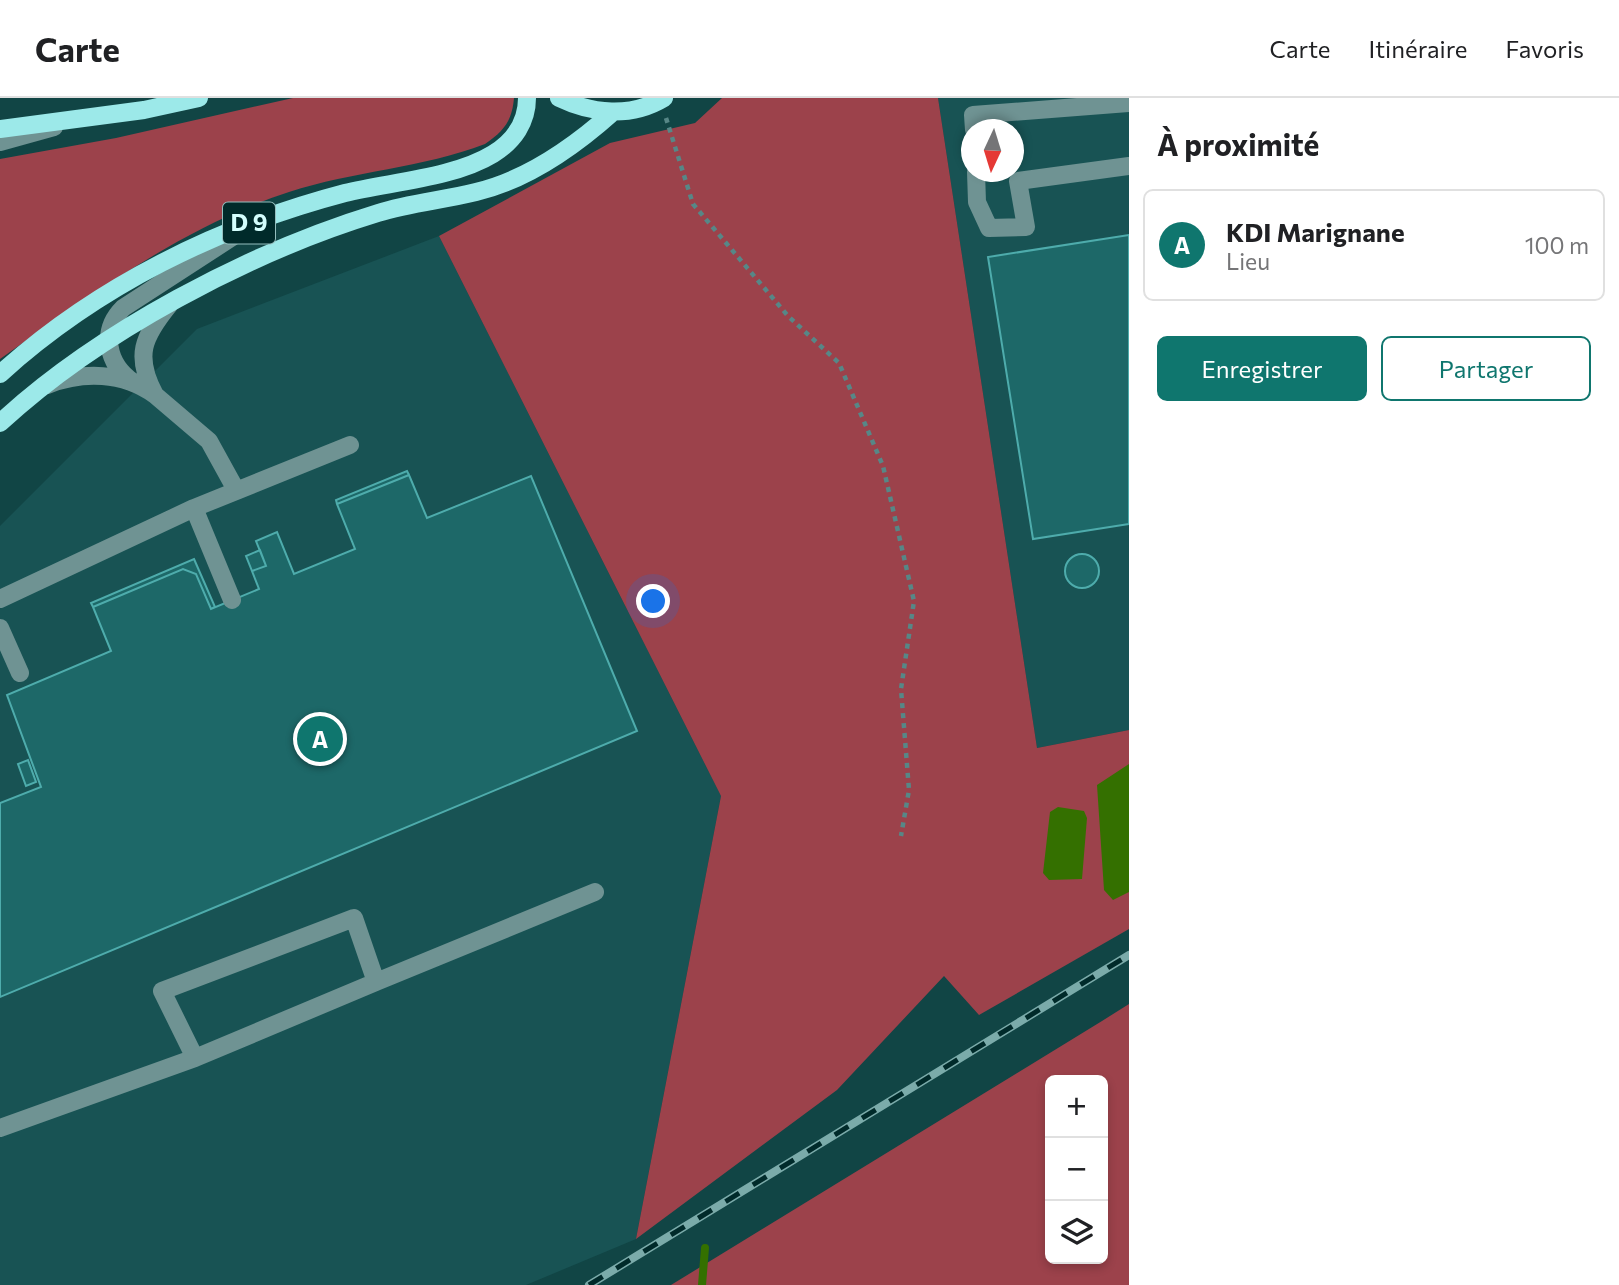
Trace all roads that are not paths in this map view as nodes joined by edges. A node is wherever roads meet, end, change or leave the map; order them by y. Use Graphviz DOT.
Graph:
graph roads {
  1 [pos="199,98"];
  2 [pos="527,98"];
  3 [pos="559,98"];
  4 [pos="662,99"];
  5 [pos="1129,103"];
  6 [pos="613,113"];
  7 [pos="87,118"];
  8 [pos="973,119"];
  9 [pos="0,129"];
  10 [pos="0,142"];
  11 [pos="1129,166"];
  12 [pos="1024,180"];
  13 [pos="976,182"];
  14 [pos="1018,182"];
  15 [pos="260,218"];
  16 [pos="169,305"];
  17 [pos="110,342"];
  18 [pos="0,374"];
  19 [pos="133,382"];
  20 [pos="37,389"];
  21 [pos="155,395"];
  22 [pos="0,423"];
  23 [pos="349,445"];
  24 [pos="236,490"];
  25 [pos="194,508"];
  26 [pos="0,599"];
  27 [pos="232,600"];
  28 [pos="0,628"];
  29 [pos="20,673"];
  30 [pos="595,892"];
  31 [pos="376,982"];
  32 [pos="195,1058"];
  33 [pos="0,1128"];
  1 -- 7 [label="main road"];
  2 -- 15 [label="main road, D 9"];
  3 -- 6 [label="main road"];
  4 -- 6 [label="main road"];
  5 -- 8 [label="street"];
  6 -- 16 [label="main road, D 9"];
  7 -- 9 [label="main road"];
  7 -- 10 [label="street"];
  11 -- 12 [label="street"];
  13 -- 14 [label="street"];
  15 -- 17 [label="street"];
  15 -- 18 [label="main road, D 9"];
  16 -- 17 [label="main road, D 9"];
  16 -- 21 [label="street"];
  17 -- 19 [label="street"];
  17 -- 20 [label="main road, D 9"];
  19 -- 20 [label="street"];
  19 -- 21 [label="street"];
  20 -- 22 [label="main road, D 9"];
  21 -- 24 [label="street"];
  23 -- 24 [label="street"];
  24 -- 25 [label="street"];
  25 -- 26 [label="street"];
  25 -- 27 [label="street"];
  28 -- 29 [label="street"];
  30 -- 31 [label="street"];
  31 -- 32 [label="street"];
  31 -- 32 [label="street"];
  32 -- 33 [label="street"];
}
